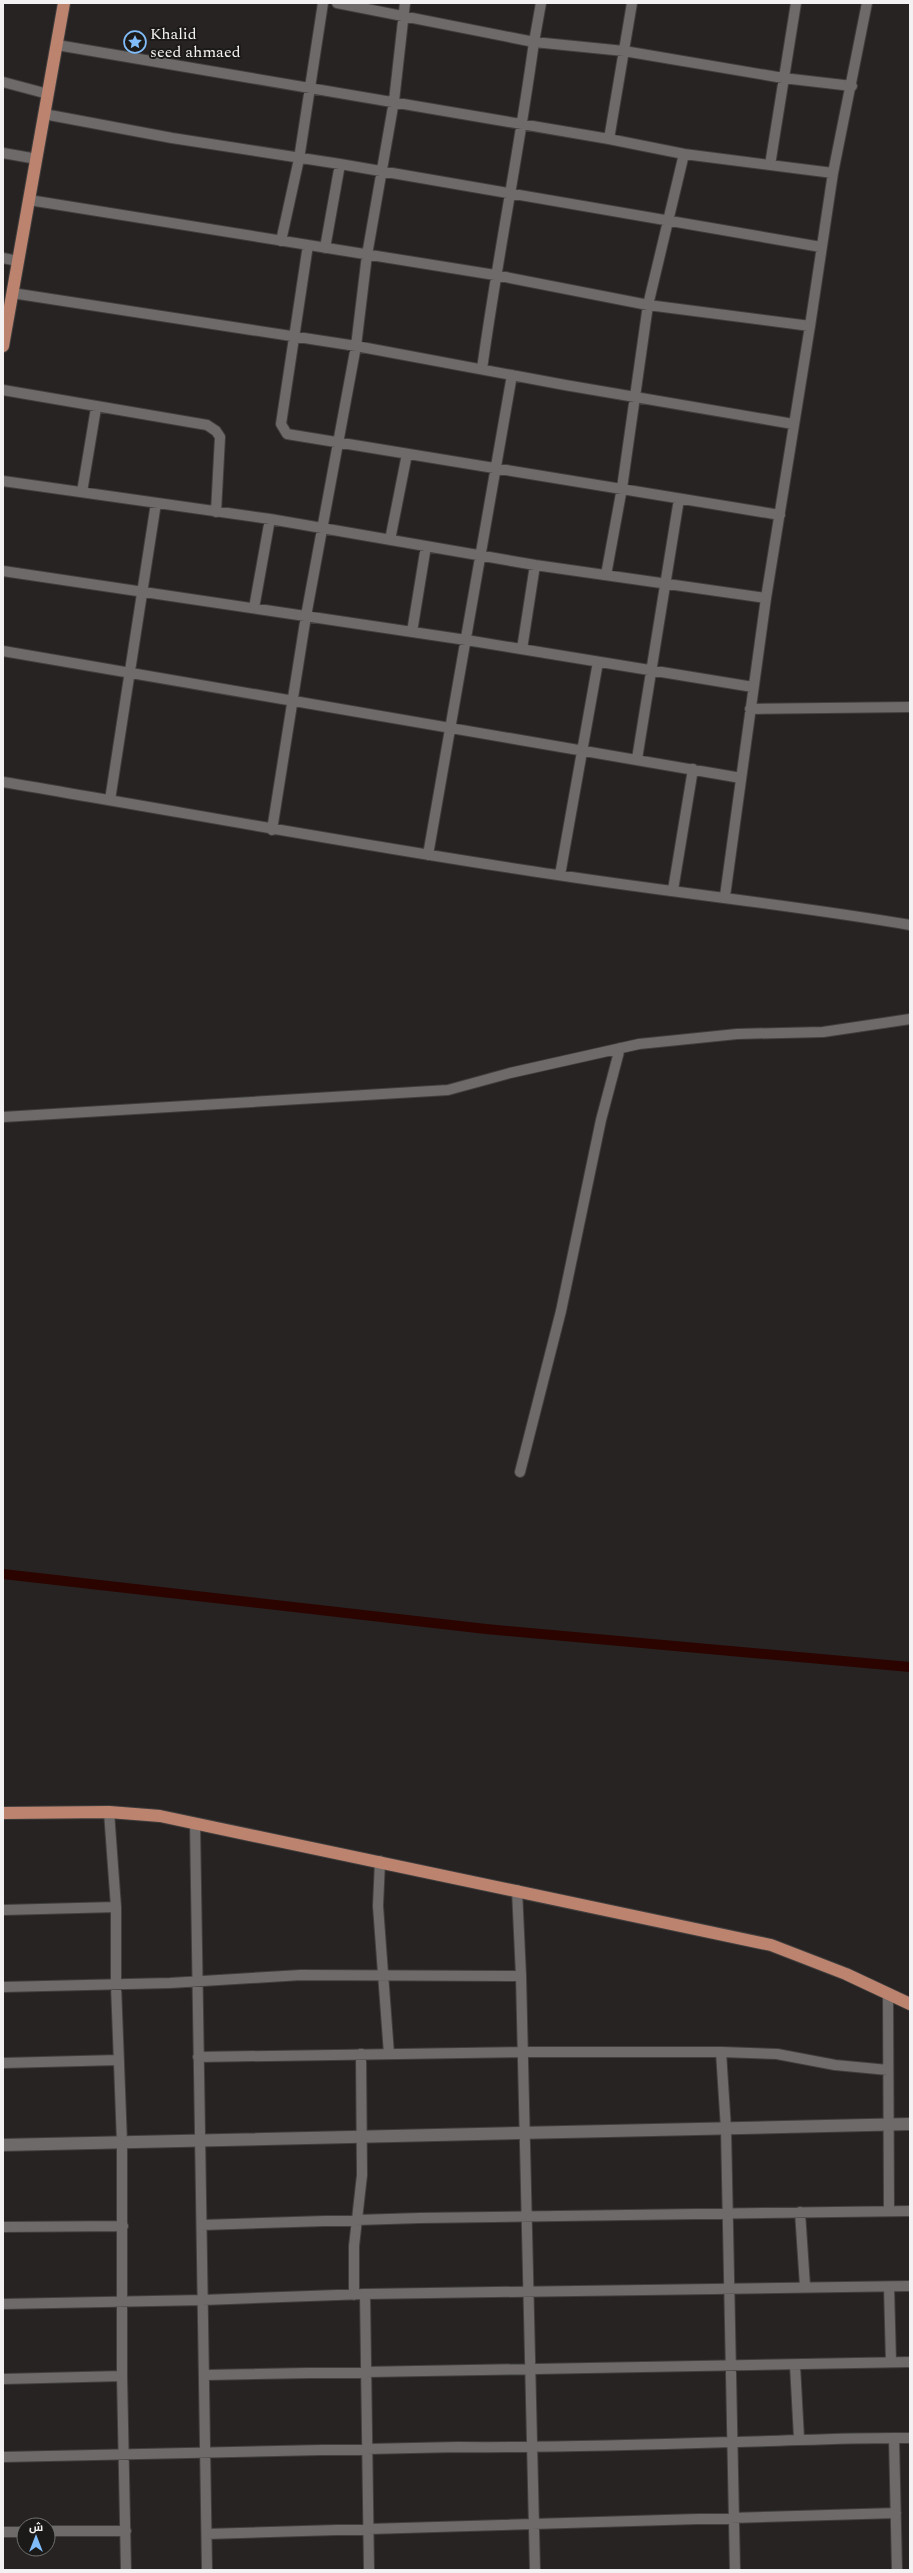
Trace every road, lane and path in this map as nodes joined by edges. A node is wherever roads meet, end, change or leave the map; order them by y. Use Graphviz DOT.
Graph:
graph roads {
  1 [pos="64,3"];
  2 [pos="323,3"];
  3 [pos="337,3"];
  4 [pos="405,3"];
  5 [pos="541,3"];
  6 [pos="632,3"];
  7 [pos="796,3"];
  8 [pos="867,3"];
  9 [pos="403,17"];
  10 [pos="534,42"];
  11 [pos="57,45"];
  12 [pos="624,51"];
  13 [pos="783,78"];
  14 [pos="3,82"];
  15 [pos="852,86"];
  16 [pos="310,87"];
  17 [pos="48,94"];
  18 [pos="394,101"];
  19 [pos="44,114"];
  20 [pos="523,126"];
  21 [pos="609,139"];
  22 [pos="3,153"];
  23 [pos="684,154"];
  24 [pos="37,158"];
  25 [pos="299,158"];
  26 [pos="340,164"];
  27 [pos="770,165"];
  28 [pos="383,172"];
  29 [pos="833,173"];
  30 [pos="511,195"];
  31 [pos="29,200"];
  32 [pos="666,221"];
  33 [pos="281,241"];
  34 [pos="308,245"];
  35 [pos="821,246"];
  36 [pos="325,248"];
  37 [pos="367,255"];
  38 [pos="3,258"];
  39 [pos="18,261"];
  40 [pos="495,275"];
  41 [pos="12,293"];
  42 [pos="648,305"];
  43 [pos="810,326"];
  44 [pos="295,336"];
  45 [pos="3,346"];
  46 [pos="356,346"];
  47 [pos="482,369"];
  48 [pos="512,375"];
  49 [pos="3,390"];
  50 [pos="635,396"];
  51 [pos="96,408"];
  52 [pos="793,424"];
  53 [pos="338,443"];
  54 [pos="407,454"];
  55 [pos="495,469"];
  56 [pos="3,481"];
  57 [pos="622,488"];
  58 [pos="82,492"];
  59 [pos="679,499"];
  60 [pos="156,503"];
  61 [pos="216,512"];
  62 [pos="780,515"];
  63 [pos="270,519"];
  64 [pos="322,528"];
  65 [pos="390,540"];
  66 [pos="426,546"];
  67 [pos="479,556"];
  68 [pos="535,565"];
  69 [pos="3,571"];
  70 [pos="606,575"];
  71 [pos="664,584"];
  72 [pos="144,592"];
  73 [pos="766,598"];
  74 [pos="254,608"];
  75 [pos="306,616"];
  76 [pos="412,632"];
  77 [pos="466,640"];
  78 [pos="522,649"];
  79 [pos="3,651"];
  80 [pos="598,662"];
  81 [pos="651,671"];
  82 [pos="131,672"];
  83 [pos="753,687"];
  84 [pos="292,701"];
  85 [pos="910,707"];
  86 [pos="750,709"];
  87 [pos="451,727"];
  88 [pos="582,752"];
  89 [pos="637,759"];
  90 [pos="693,769"];
  91 [pos="741,778"];
  92 [pos="3,782"];
  93 [pos="110,800"];
  94 [pos="272,830"];
  95 [pos="428,855"];
  96 [pos="560,876"];
  97 [pos="673,890"];
  98 [pos="725,896"];
  99 [pos="910,925"];
  100 [pos="910,1019"];
  101 [pos="620,1048"];
  102 [pos="3,1117"];
  103 [pos="520,1472"];
  104 [pos="109,1812"];
  105 [pos="3,1813"];
  106 [pos="195,1822"];
  107 [pos="380,1861"];
  108 [pos="517,1890"];
  109 [pos="116,1907"];
  110 [pos="3,1910"];
  111 [pos="382,1976"];
  112 [pos="521,1976"];
  113 [pos="197,1980"];
  114 [pos="116,1985"];
  115 [pos="3,1987"];
  116 [pos="888,1993"];
  117 [pos="910,2004"];
  118 [pos="522,2052"];
  119 [pos="721,2052"];
  120 [pos="362,2054"];
  121 [pos="389,2054"];
  122 [pos="198,2057"];
  123 [pos="119,2060"];
  124 [pos="3,2063"];
  125 [pos="888,2070"];
  126 [pos="910,2124"];
  127 [pos="889,2125"];
  128 [pos="726,2129"];
  129 [pos="525,2134"];
  130 [pos="362,2137"];
  131 [pos="202,2140"];
  132 [pos="122,2142"];
  133 [pos="3,2145"];
  134 [pos="889,2211"];
  135 [pos="910,2211"];
  136 [pos="800,2212"];
  137 [pos="727,2214"];
  138 [pos="526,2216"];
  139 [pos="358,2221"];
  140 [pos="202,2225"];
  141 [pos="123,2226"];
  142 [pos="3,2227"];
  143 [pos="805,2286"];
  144 [pos="910,2286"];
  145 [pos="889,2287"];
  146 [pos="728,2289"];
  147 [pos="529,2293"];
  148 [pos="365,2294"];
  149 [pos="354,2295"];
  150 [pos="203,2300"];
  151 [pos="123,2302"];
  152 [pos="3,2304"];
  153 [pos="891,2362"];
  154 [pos="910,2362"];
  155 [pos="795,2364"];
  156 [pos="731,2366"];
  157 [pos="529,2368"];
  158 [pos="366,2372"];
  159 [pos="205,2375"];
  160 [pos="122,2376"];
  161 [pos="3,2379"];
  162 [pos="799,2438"];
  163 [pos="894,2438"];
  164 [pos="910,2438"];
  165 [pos="733,2442"];
  166 [pos="534,2448"];
  167 [pos="366,2450"];
  168 [pos="205,2453"];
  169 [pos="123,2454"];
  170 [pos="3,2457"];
  171 [pos="896,2512"];
  172 [pos="734,2517"];
  173 [pos="534,2523"];
  174 [pos="369,2529"];
  175 [pos="56,2531"];
  176 [pos="126,2531"];
  177 [pos="3,2532"];
  178 [pos="16,2532"];
  179 [pos="207,2534"];
  180 [pos="126,2570"];
  181 [pos="207,2570"];
  182 [pos="369,2570"];
  183 [pos="535,2570"];
  184 [pos="736,2570"];
  185 [pos="897,2570"];
  1 -- 11 [label="main road"];
  2 -- 16 [label="street"];
  3 -- 9 [label="street"];
  4 -- 9 [label="street"];
  5 -- 10 [label="street"];
  6 -- 12 [label="street"];
  7 -- 13 [label="street"];
  8 -- 15 [label="street"];
  9 -- 10 [label="street"];
  9 -- 18 [label="street"];
  10 -- 12 [label="street"];
  10 -- 20 [label="street"];
  11 -- 16 [label="street"];
  11 -- 17 [label="main road"];
  12 -- 13 [label="street"];
  12 -- 21 [label="street"];
  13 -- 15 [label="street"];
  13 -- 27 [label="street"];
  14 -- 17 [label="street"];
  15 -- 29 [label="street"];
  16 -- 18 [label="street"];
  16 -- 25 [label="street"];
  17 -- 19 [label="main road"];
  18 -- 20 [label="street"];
  18 -- 28 [label="street"];
  19 -- 24 [label="main road"];
  19 -- 25 [label="street"];
  20 -- 21 [label="street"];
  20 -- 30 [label="street"];
  21 -- 23 [label="street"];
  22 -- 24 [label="street"];
  23 -- 27 [label="street"];
  23 -- 32 [label="street"];
  24 -- 31 [label="main road"];
  25 -- 26 [label="street"];
  25 -- 33 [label="street"];
  26 -- 28 [label="street"];
  26 -- 36 [label="street"];
  27 -- 29 [label="street"];
  28 -- 30 [label="street"];
  28 -- 37 [label="street"];
  29 -- 35 [label="street"];
  30 -- 32 [label="street"];
  30 -- 40 [label="street"];
  31 -- 33 [label="street"];
  31 -- 39 [label="main road"];
  32 -- 35 [label="street"];
  32 -- 42 [label="street"];
  33 -- 34 [label="street"];
  34 -- 36 [label="street"];
  34 -- 44 [label="street"];
  35 -- 43 [label="street"];
  36 -- 37 [label="street"];
  37 -- 40 [label="street"];
  37 -- 46 [label="street"];
  38 -- 39 [label="street"];
  39 -- 41 [label="main road"];
  40 -- 42 [label="street"];
  40 -- 47 [label="street"];
  41 -- 44 [label="street"];
  41 -- 45 [label="main road"];
  42 -- 43 [label="street"];
  42 -- 50 [label="street"];
  43 -- 52 [label="street"];
  44 -- 46 [label="street"];
  44 -- 53 [label="street"];
  46 -- 47 [label="street"];
  46 -- 53 [label="street"];
  47 -- 48 [label="street"];
  48 -- 50 [label="street"];
  48 -- 55 [label="street"];
  49 -- 51 [label="street"];
  50 -- 52 [label="street"];
  50 -- 57 [label="street"];
  51 -- 58 [label="street"];
  51 -- 61 [label="street"];
  52 -- 62 [label="street"];
  53 -- 54 [label="street"];
  53 -- 64 [label="street"];
  54 -- 55 [label="street"];
  54 -- 65 [label="street"];
  55 -- 57 [label="street"];
  55 -- 67 [label="street"];
  56 -- 58 [label="street"];
  57 -- 59 [label="street"];
  57 -- 70 [label="street"];
  58 -- 60 [label="street"];
  59 -- 62 [label="street"];
  59 -- 71 [label="street"];
  60 -- 61 [label="street"];
  60 -- 72 [label="street"];
  61 -- 63 [label="street"];
  62 -- 73 [label="street"];
  63 -- 64 [label="street"];
  63 -- 74 [label="street"];
  64 -- 65 [label="street"];
  64 -- 75 [label="street"];
  65 -- 66 [label="street"];
  66 -- 67 [label="street"];
  66 -- 76 [label="street"];
  67 -- 68 [label="street"];
  67 -- 77 [label="street"];
  68 -- 70 [label="street"];
  68 -- 78 [label="street"];
  69 -- 72 [label="street"];
  70 -- 71 [label="street"];
  71 -- 73 [label="street"];
  71 -- 81 [label="street"];
  72 -- 74 [label="street"];
  72 -- 82 [label="street"];
  73 -- 83 [label="street"];
  74 -- 75 [label="street"];
  75 -- 76 [label="street"];
  75 -- 84 [label="street"];
  76 -- 77 [label="street"];
  77 -- 78 [label="street"];
  77 -- 87 [label="street"];
  78 -- 80 [label="street"];
  79 -- 82 [label="street"];
  80 -- 81 [label="street"];
  80 -- 88 [label="street"];
  81 -- 83 [label="street"];
  81 -- 89 [label="street"];
  82 -- 84 [label="street"];
  82 -- 93 [label="street"];
  83 -- 86 [label="street"];
  84 -- 87 [label="street"];
  84 -- 94 [label="street"];
  85 -- 86 [label="street"];
  86 -- 91 [label="street"];
  87 -- 88 [label="street"];
  87 -- 95 [label="street"];
  88 -- 89 [label="street"];
  88 -- 96 [label="street"];
  89 -- 90 [label="street"];
  90 -- 91 [label="street"];
  90 -- 97 [label="street"];
  91 -- 98 [label="street"];
  92 -- 93 [label="street"];
  93 -- 94 [label="street"];
  94 -- 95 [label="street"];
  95 -- 96 [label="street"];
  96 -- 97 [label="street"];
  97 -- 98 [label="street"];
  98 -- 99 [label="street"];
  100 -- 101 [label="street"];
  101 -- 102 [label="street"];
  101 -- 103 [label="street"];
  104 -- 105 [label="main road"];
  104 -- 106 [label="main road"];
  104 -- 109 [label="street"];
  106 -- 107 [label="main road"];
  106 -- 113 [label="street"];
  107 -- 108 [label="main road"];
  107 -- 111 [label="street"];
  108 -- 112 [label="street"];
  108 -- 116 [label="main road"];
  109 -- 110 [label="street"];
  109 -- 114 [label="street"];
  111 -- 112 [label="street"];
  111 -- 113 [label="street"];
  111 -- 121 [label="street"];
  112 -- 118 [label="street"];
  113 -- 114 [label="street"];
  113 -- 122 [label="street"];
  114 -- 115 [label="street"];
  114 -- 123 [label="street"];
  116 -- 117 [label="main road"];
  116 -- 125 [label="street"];
  118 -- 119 [label="street"];
  118 -- 121 [label="street"];
  118 -- 129 [label="street"];
  119 -- 125 [label="street"];
  119 -- 128 [label="street"];
  120 -- 121 [label="street"];
  120 -- 122 [label="street"];
  120 -- 130 [label="street"];
  122 -- 131 [label="street"];
  123 -- 124 [label="street"];
  123 -- 132 [label="street"];
  125 -- 127 [label="street"];
  126 -- 127 [label="street"];
  127 -- 128 [label="street"];
  127 -- 134 [label="street"];
  128 -- 129 [label="street"];
  128 -- 137 [label="street"];
  129 -- 130 [label="street"];
  129 -- 138 [label="street"];
  130 -- 131 [label="street"];
  130 -- 139 [label="street"];
  131 -- 132 [label="street"];
  131 -- 140 [label="street"];
  132 -- 133 [label="street"];
  132 -- 141 [label="street"];
  134 -- 135 [label="street"];
  134 -- 136 [label="street"];
  136 -- 137 [label="street"];
  136 -- 143 [label="street"];
  137 -- 138 [label="street"];
  137 -- 146 [label="street"];
  138 -- 139 [label="street"];
  138 -- 147 [label="street"];
  139 -- 140 [label="street"];
  139 -- 149 [label="street"];
  140 -- 150 [label="street"];
  141 -- 142 [label="street"];
  141 -- 151 [label="street"];
  143 -- 145 [label="street"];
  143 -- 146 [label="street"];
  144 -- 145 [label="street"];
  145 -- 153 [label="street"];
  146 -- 147 [label="street"];
  146 -- 156 [label="street"];
  147 -- 148 [label="street"];
  147 -- 157 [label="street"];
  148 -- 149 [label="street"];
  148 -- 158 [label="street"];
  149 -- 150 [label="street"];
  150 -- 151 [label="street"];
  150 -- 159 [label="street"];
  151 -- 152 [label="street"];
  151 -- 160 [label="street"];
  153 -- 154 [label="street"];
  153 -- 155 [label="street"];
  155 -- 156 [label="street"];
  155 -- 162 [label="street"];
  156 -- 157 [label="street"];
  156 -- 165 [label="street"];
  157 -- 158 [label="street"];
  157 -- 166 [label="street"];
  158 -- 159 [label="street"];
  158 -- 167 [label="street"];
  159 -- 168 [label="street"];
  160 -- 161 [label="street"];
  160 -- 169 [label="street"];
  162 -- 163 [label="street"];
  162 -- 165 [label="street"];
  163 -- 164 [label="street"];
  163 -- 171 [label="street"];
  165 -- 166 [label="street"];
  165 -- 172 [label="street"];
  166 -- 167 [label="street"];
  166 -- 173 [label="street"];
  167 -- 168 [label="street"];
  167 -- 174 [label="street"];
  168 -- 169 [label="street"];
  168 -- 179 [label="street"];
  169 -- 170 [label="street"];
  169 -- 176 [label="street"];
  171 -- 172 [label="street"];
  171 -- 185 [label="street"];
  172 -- 173 [label="street"];
  172 -- 184 [label="street"];
  173 -- 174 [label="street"];
  173 -- 183 [label="street"];
  174 -- 179 [label="street"];
  174 -- 182 [label="street"];
  175 -- 176 [label="street"];
  176 -- 180 [label="street"];
  177 -- 178 [label="street"];
  179 -- 181 [label="street"];
}
